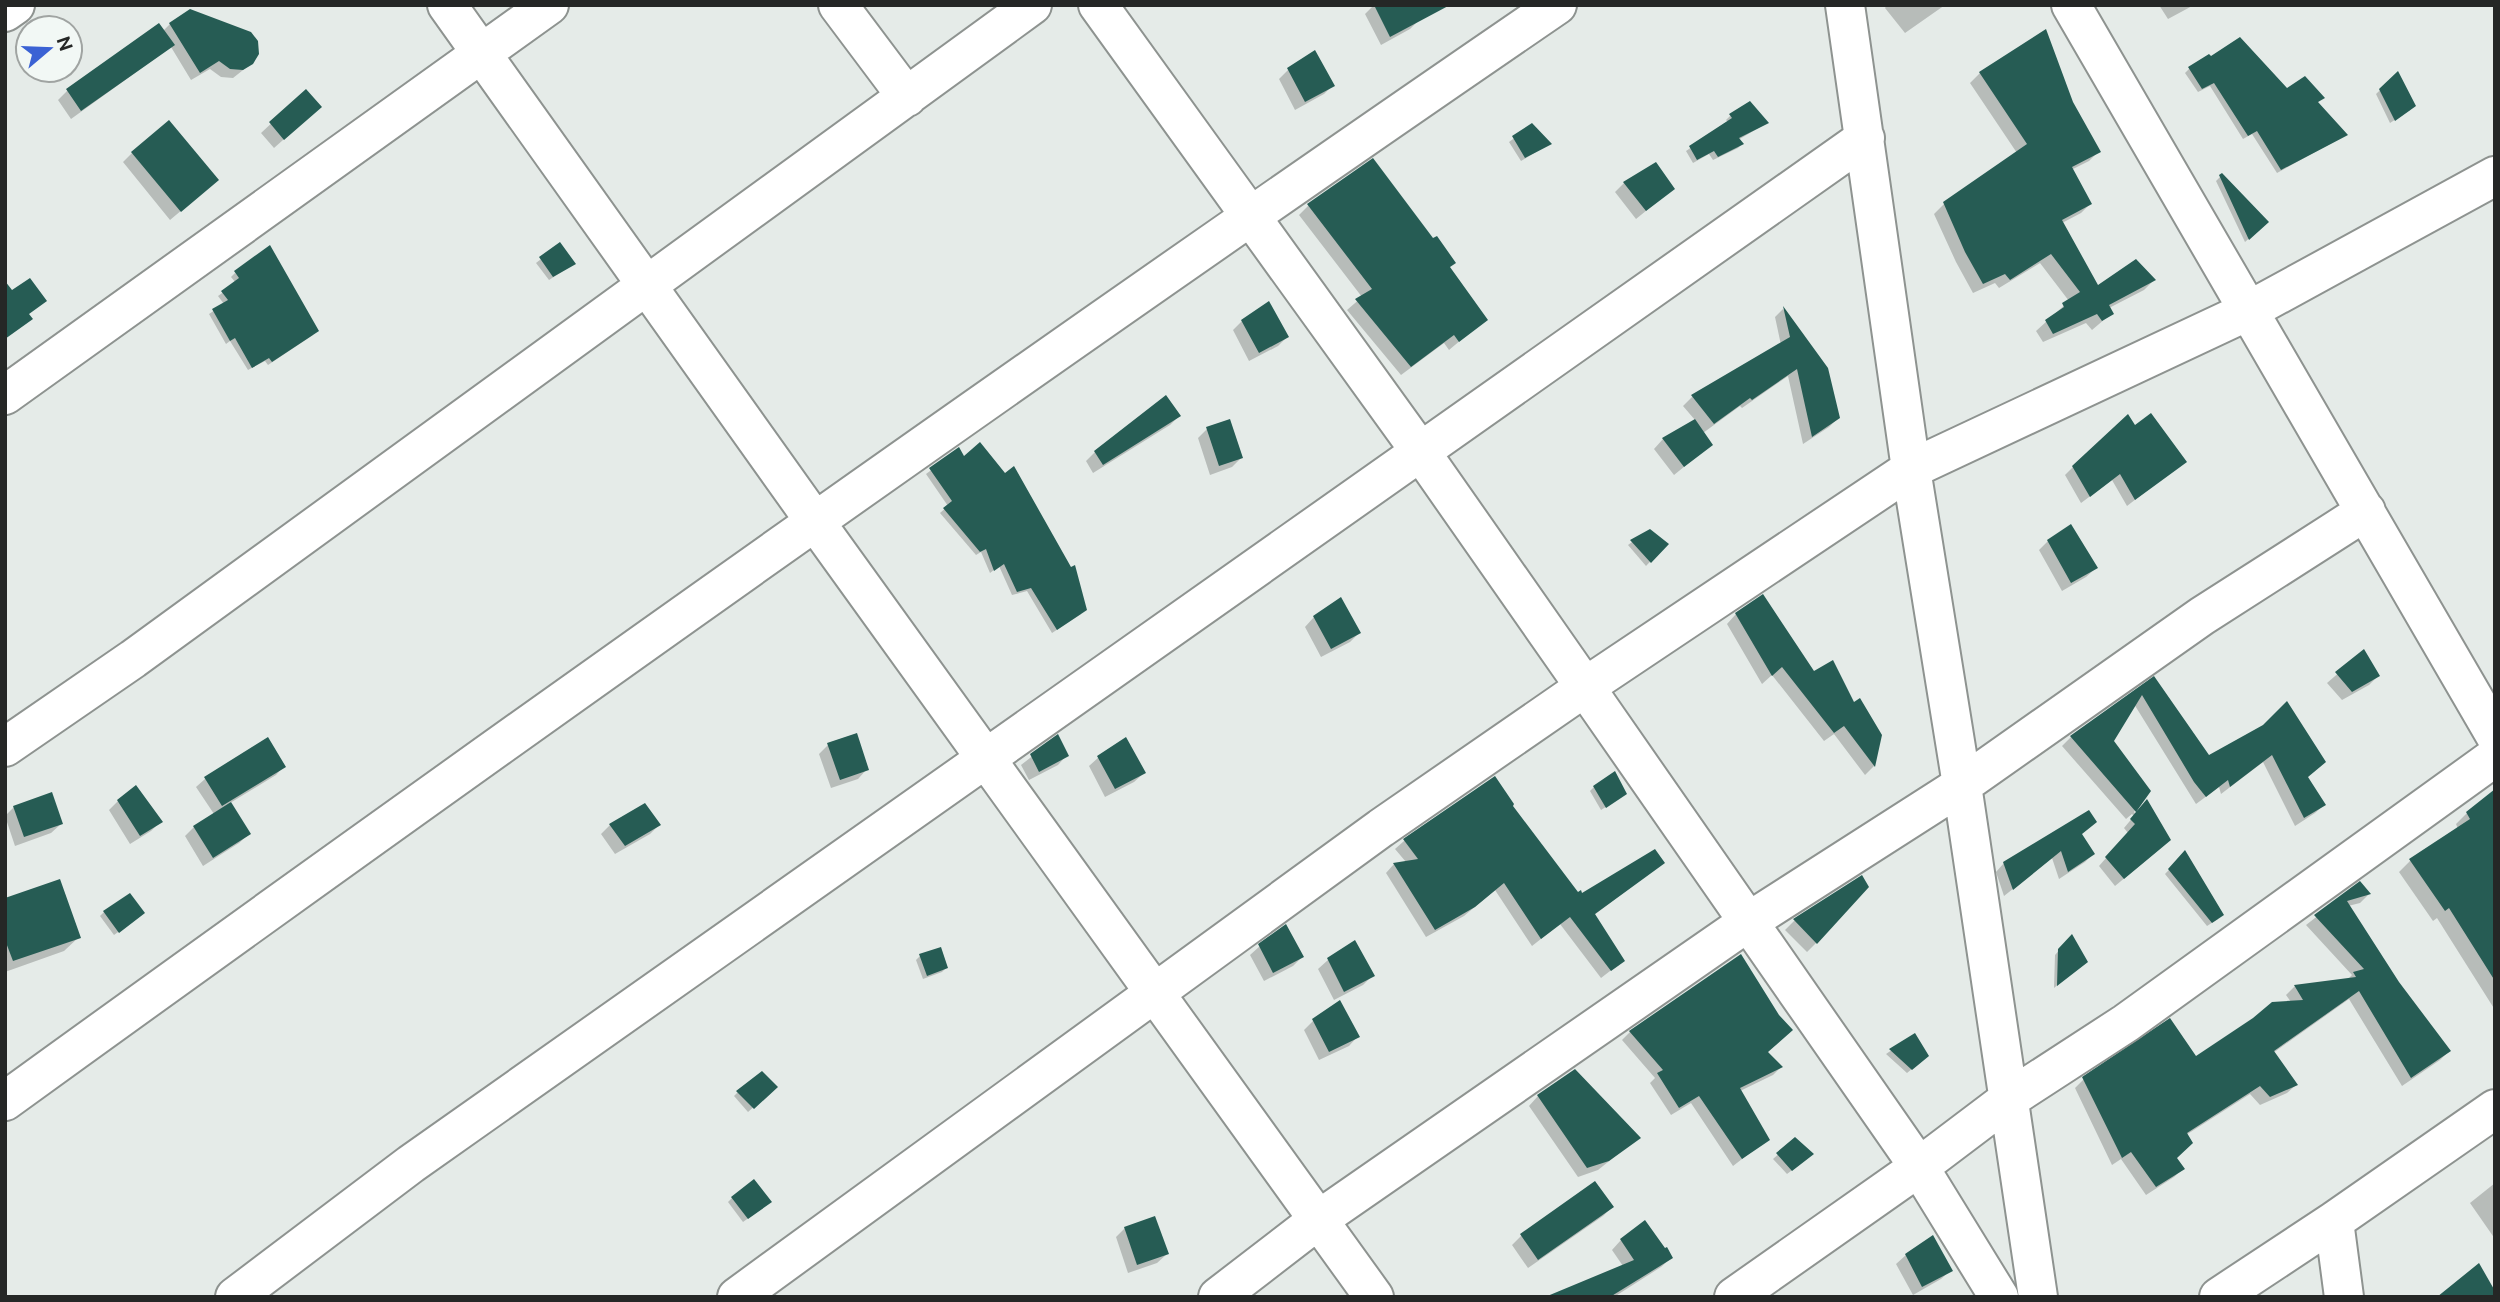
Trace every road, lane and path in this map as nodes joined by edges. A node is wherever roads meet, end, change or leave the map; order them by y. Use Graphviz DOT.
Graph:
graph roads {
  1 [pos="15,5"];
  2 [pos="447,5"];
  3 [pos="549,5"];
  4 [pos="838,5"];
  5 [pos="1032,5"];
  6 [pos="1098,5"];
  7 [pos="1556,5"];
  8 [pos="1845,5"];
  9 [pos="2071,5"];
  10 [pos="5,12"];
  11 [pos="482,54"];
  12 [pos="907,97"];
  13 [pos="1865,138"];
  14 [pos="2495,176"];
  15 [pos="1251,216"];
  16 [pos="647,285"];
  17 [pos="2248,311"];
  18 [pos="5,395"];
  19 [pos="1420,451"];
  20 [pos="1911,469"];
  21 [pos="2366,510"];
  22 [pos="816,523"];
  23 [pos="1585,687"];
  24 [pos="2495,735"];
  25 [pos="5,747"];
  26 [pos="2495,757"];
  27 [pos="986,759"];
  28 [pos="1962,785"];
  29 [pos="1748,922"];
  30 [pos="1154,991"];
  31 [pos="2009,1099"];
  32 [pos="5,1101"];
  33 [pos="2495,1109"];
  34 [pos="1919,1167"];
  35 [pos="1318,1220"];
  36 [pos="2334,1221"];
  37 [pos="235,1297"];
  38 [pos="737,1297"];
  39 [pos="1219,1297"];
  40 [pos="1374,1297"];
  41 [pos="1734,1297"];
  42 [pos="1999,1297"];
  43 [pos="2038,1297"];
  44 [pos="2219,1297"];
  45 [pos="2344,1297"];
  1 -- 10 [label="street"];
  2 -- 11 [label="street"];
  3 -- 11 [label="street"];
  4 -- 12 [label="street"];
  5 -- 12 [label="street"];
  6 -- 15 [label="street"];
  7 -- 15 [label="street"];
  8 -- 13 [label="street"];
  9 -- 17 [label="street"];
  11 -- 16 [label="street"];
  11 -- 18 [label="street"];
  12 -- 16 [label="street"];
  13 -- 19 [label="street"];
  13 -- 20 [label="street"];
  14 -- 17 [label="street"];
  15 -- 19 [label="street"];
  15 -- 22 [label="street"];
  16 -- 22 [label="street"];
  16 -- 25 [label="street"];
  17 -- 20 [label="street"];
  17 -- 21 [label="street"];
  19 -- 23 [label="street"];
  19 -- 27 [label="street"];
  20 -- 23 [label="street"];
  20 -- 28 [label="street"];
  21 -- 24 [label="street"];
  21 -- 28 [label="street"];
  22 -- 27 [label="street"];
  22 -- 32 [label="street"];
  23 -- 29 [label="street"];
  23 -- 30 [label="street"];
  26 -- 31 [label="street"];
  27 -- 30 [label="street"];
  27 -- 37 [label="street"];
  28 -- 29 [label="street"];
  28 -- 31 [label="street"];
  29 -- 34 [label="street"];
  29 -- 35 [label="street"];
  30 -- 35 [label="street"];
  30 -- 38 [label="street"];
  31 -- 34 [label="street"];
  31 -- 43 [label="street"];
  33 -- 36 [label="street"];
  34 -- 41 [label="street"];
  34 -- 42 [label="street"];
  35 -- 39 [label="street"];
  35 -- 40 [label="street"];
  36 -- 44 [label="street"];
  36 -- 45 [label="street"];
}
